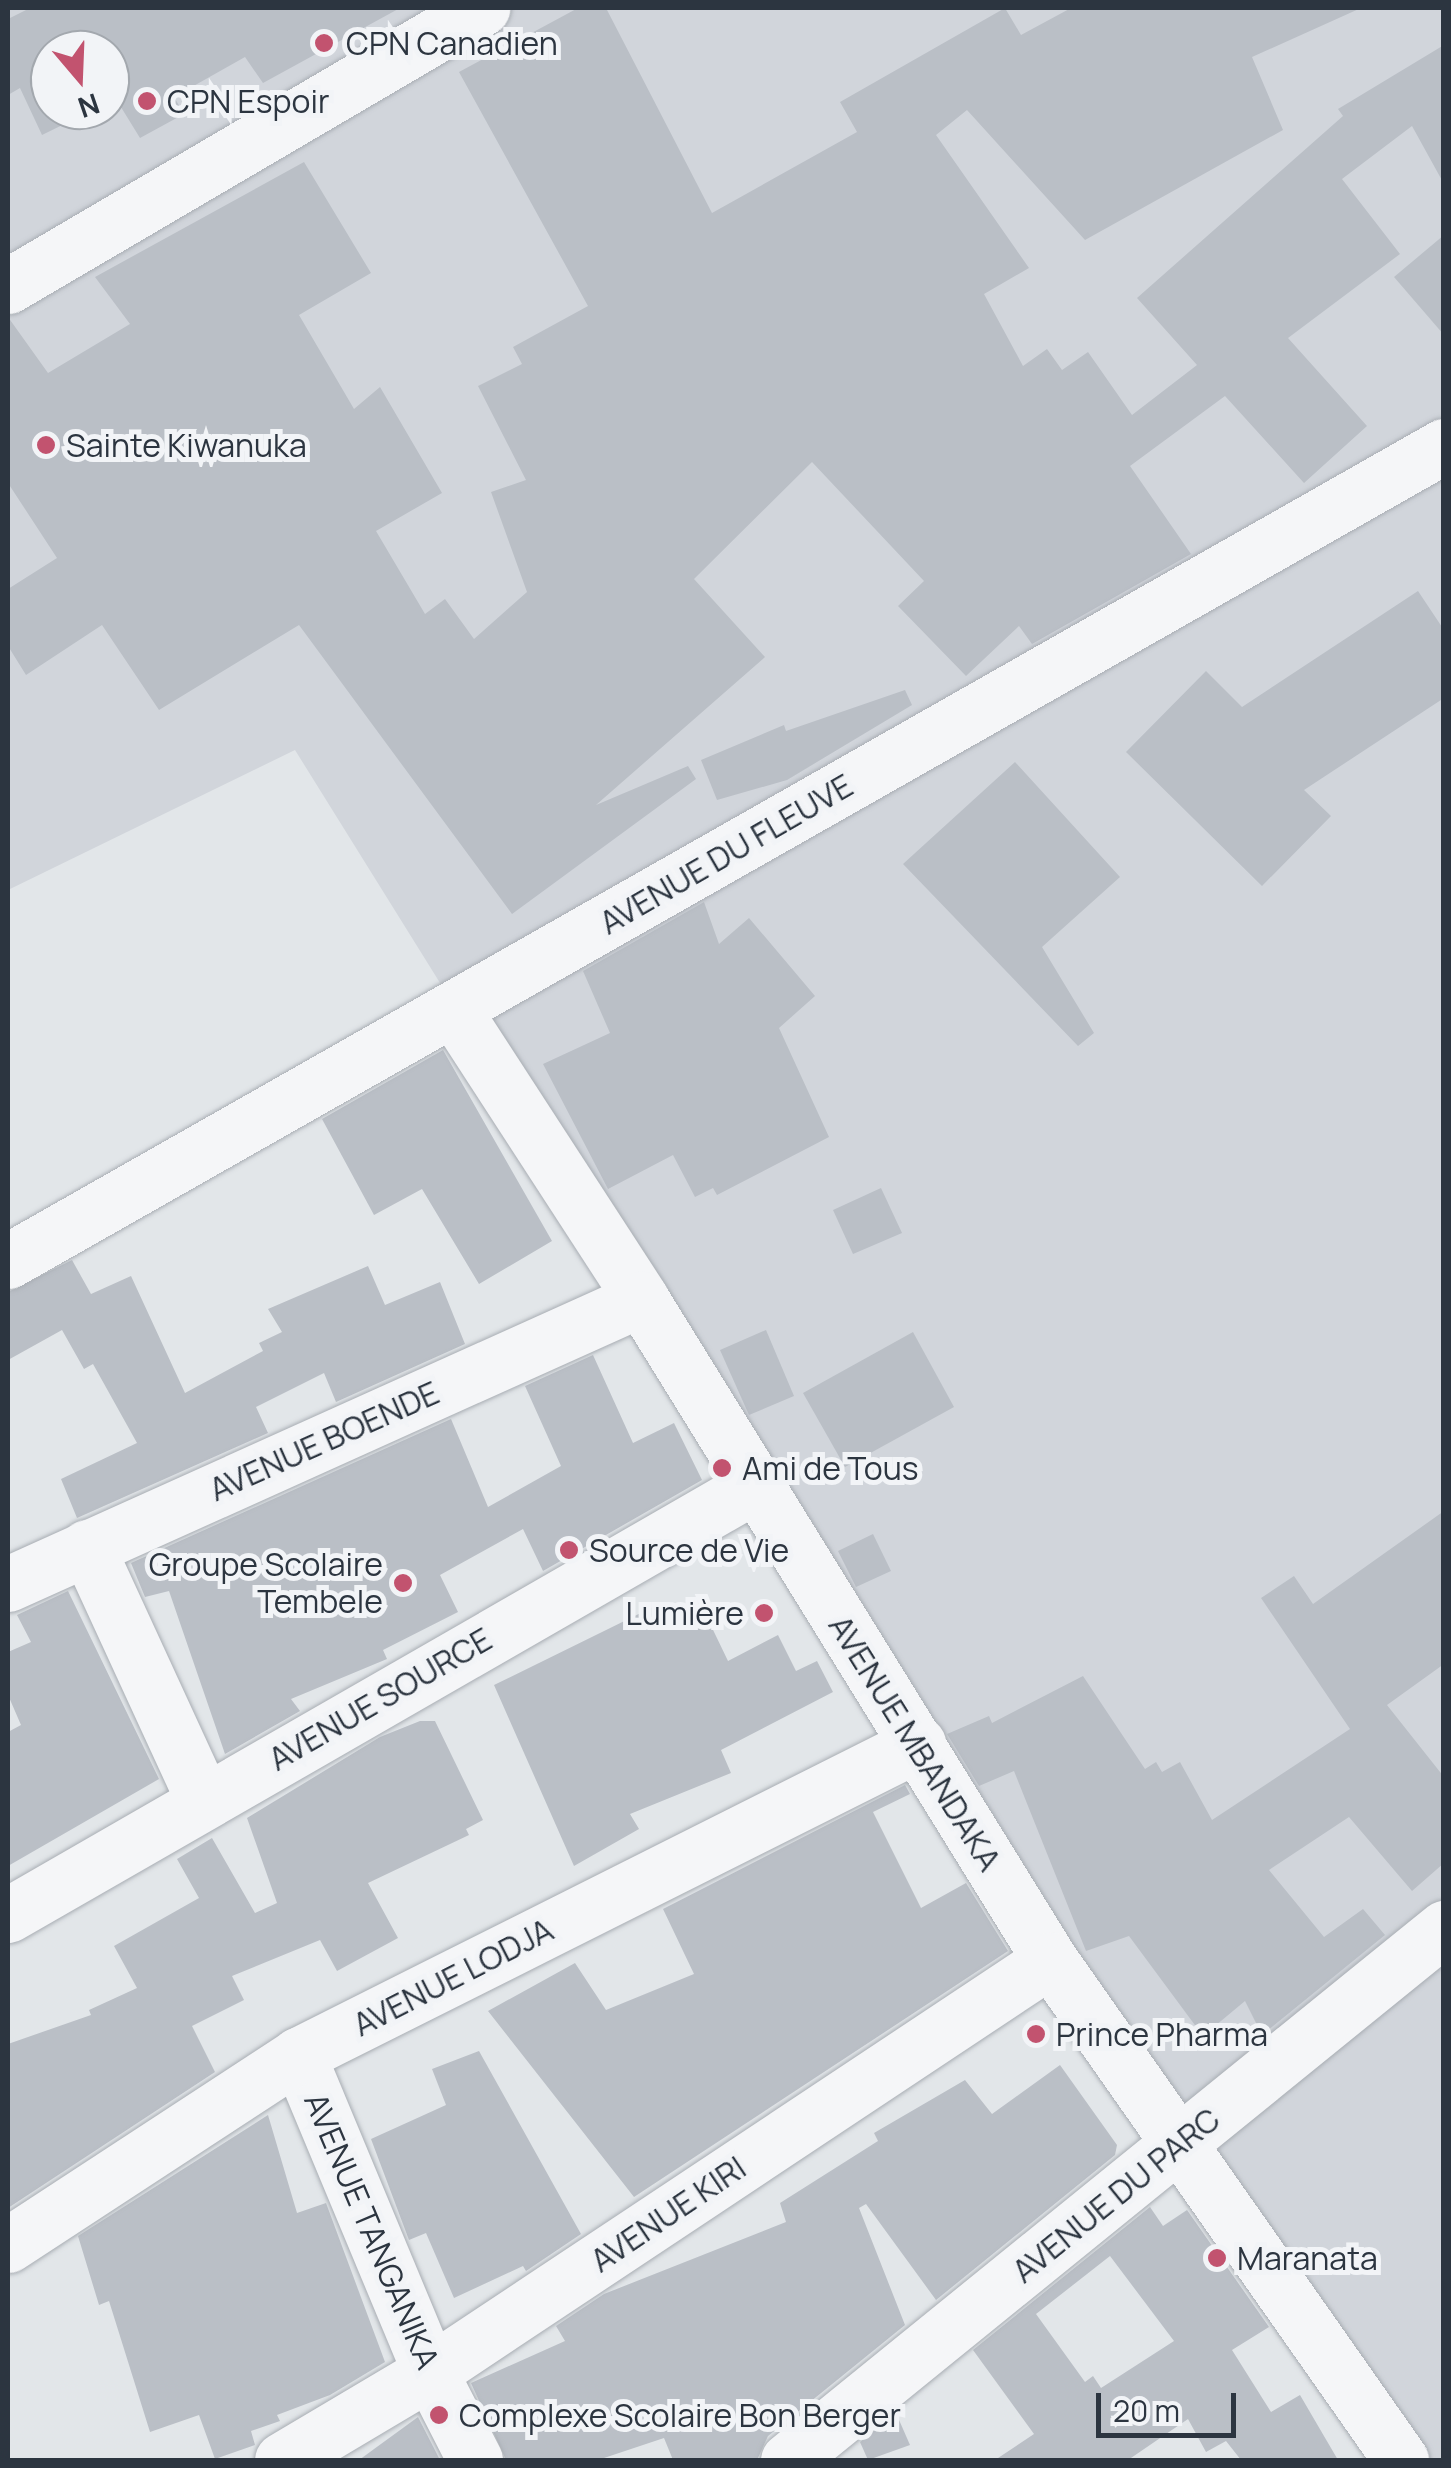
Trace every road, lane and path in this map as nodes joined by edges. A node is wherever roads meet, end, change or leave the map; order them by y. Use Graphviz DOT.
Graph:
graph roads {
  1 [pos="482,8"];
  2 [pos="8,286"];
  3 [pos="1444,446"];
  4 [pos="453,1009"];
  5 [pos="8,1262"];
  6 [pos="641,1299"];
  7 [pos="754,1486"];
  8 [pos="87,1547"];
  9 [pos="8,1584"];
  10 [pos="918,1744"];
  11 [pos="203,1799"];
  12 [pos="8,1915"];
  13 [pos="1444,1928"];
  14 [pos="1050,1960"];
  15 [pos="298,2055"];
  16 [pos="1175,2147"];
  17 [pos="8,2245"];
  18 [pos="430,2372"];
  19 [pos="282,2460"];
  20 [pos="474,2460"];
  21 [pos="788,2460"];
  22 [pos="1401,2460"];
  1 -- 2 [label="street"];
  3 -- 4 [label="street, AVENUE DU FLEUVE"];
  4 -- 5 [label="street, AVENUE DU FLEUVE"];
  4 -- 6 [label="street, AVENUE MBANDAKA"];
  6 -- 7 [label="street, AVENUE MBANDAKA"];
  6 -- 8 [label="street, AVENUE BOENDE"];
  7 -- 10 [label="street, AVENUE MBANDAKA"];
  7 -- 11 [label="street, AVENUE SOURCE"];
  8 -- 9 [label="street, AVENUE BOENDE"];
  8 -- 11 [label="street"];
  10 -- 14 [label="street, AVENUE MBANDAKA"];
  10 -- 15 [label="street, AVENUE LODJA"];
  11 -- 12 [label="street, AVENUE SOURCE"];
  13 -- 16 [label="street, AVENUE DU PARC"];
  14 -- 16 [label="street, AVENUE MBANDAKA"];
  14 -- 18 [label="street, AVENUE KIRI"];
  15 -- 17 [label="street, AVENUE LODJA"];
  15 -- 18 [label="street, AVENUE TANGANIKA"];
  16 -- 21 [label="street, AVENUE DU PARC"];
  16 -- 22 [label="street, AVENUE MBANDAKA"];
  18 -- 19 [label="street, AVENUE KIRI"];
  18 -- 20 [label="street, AVENUE TANGANIKA"];
}
